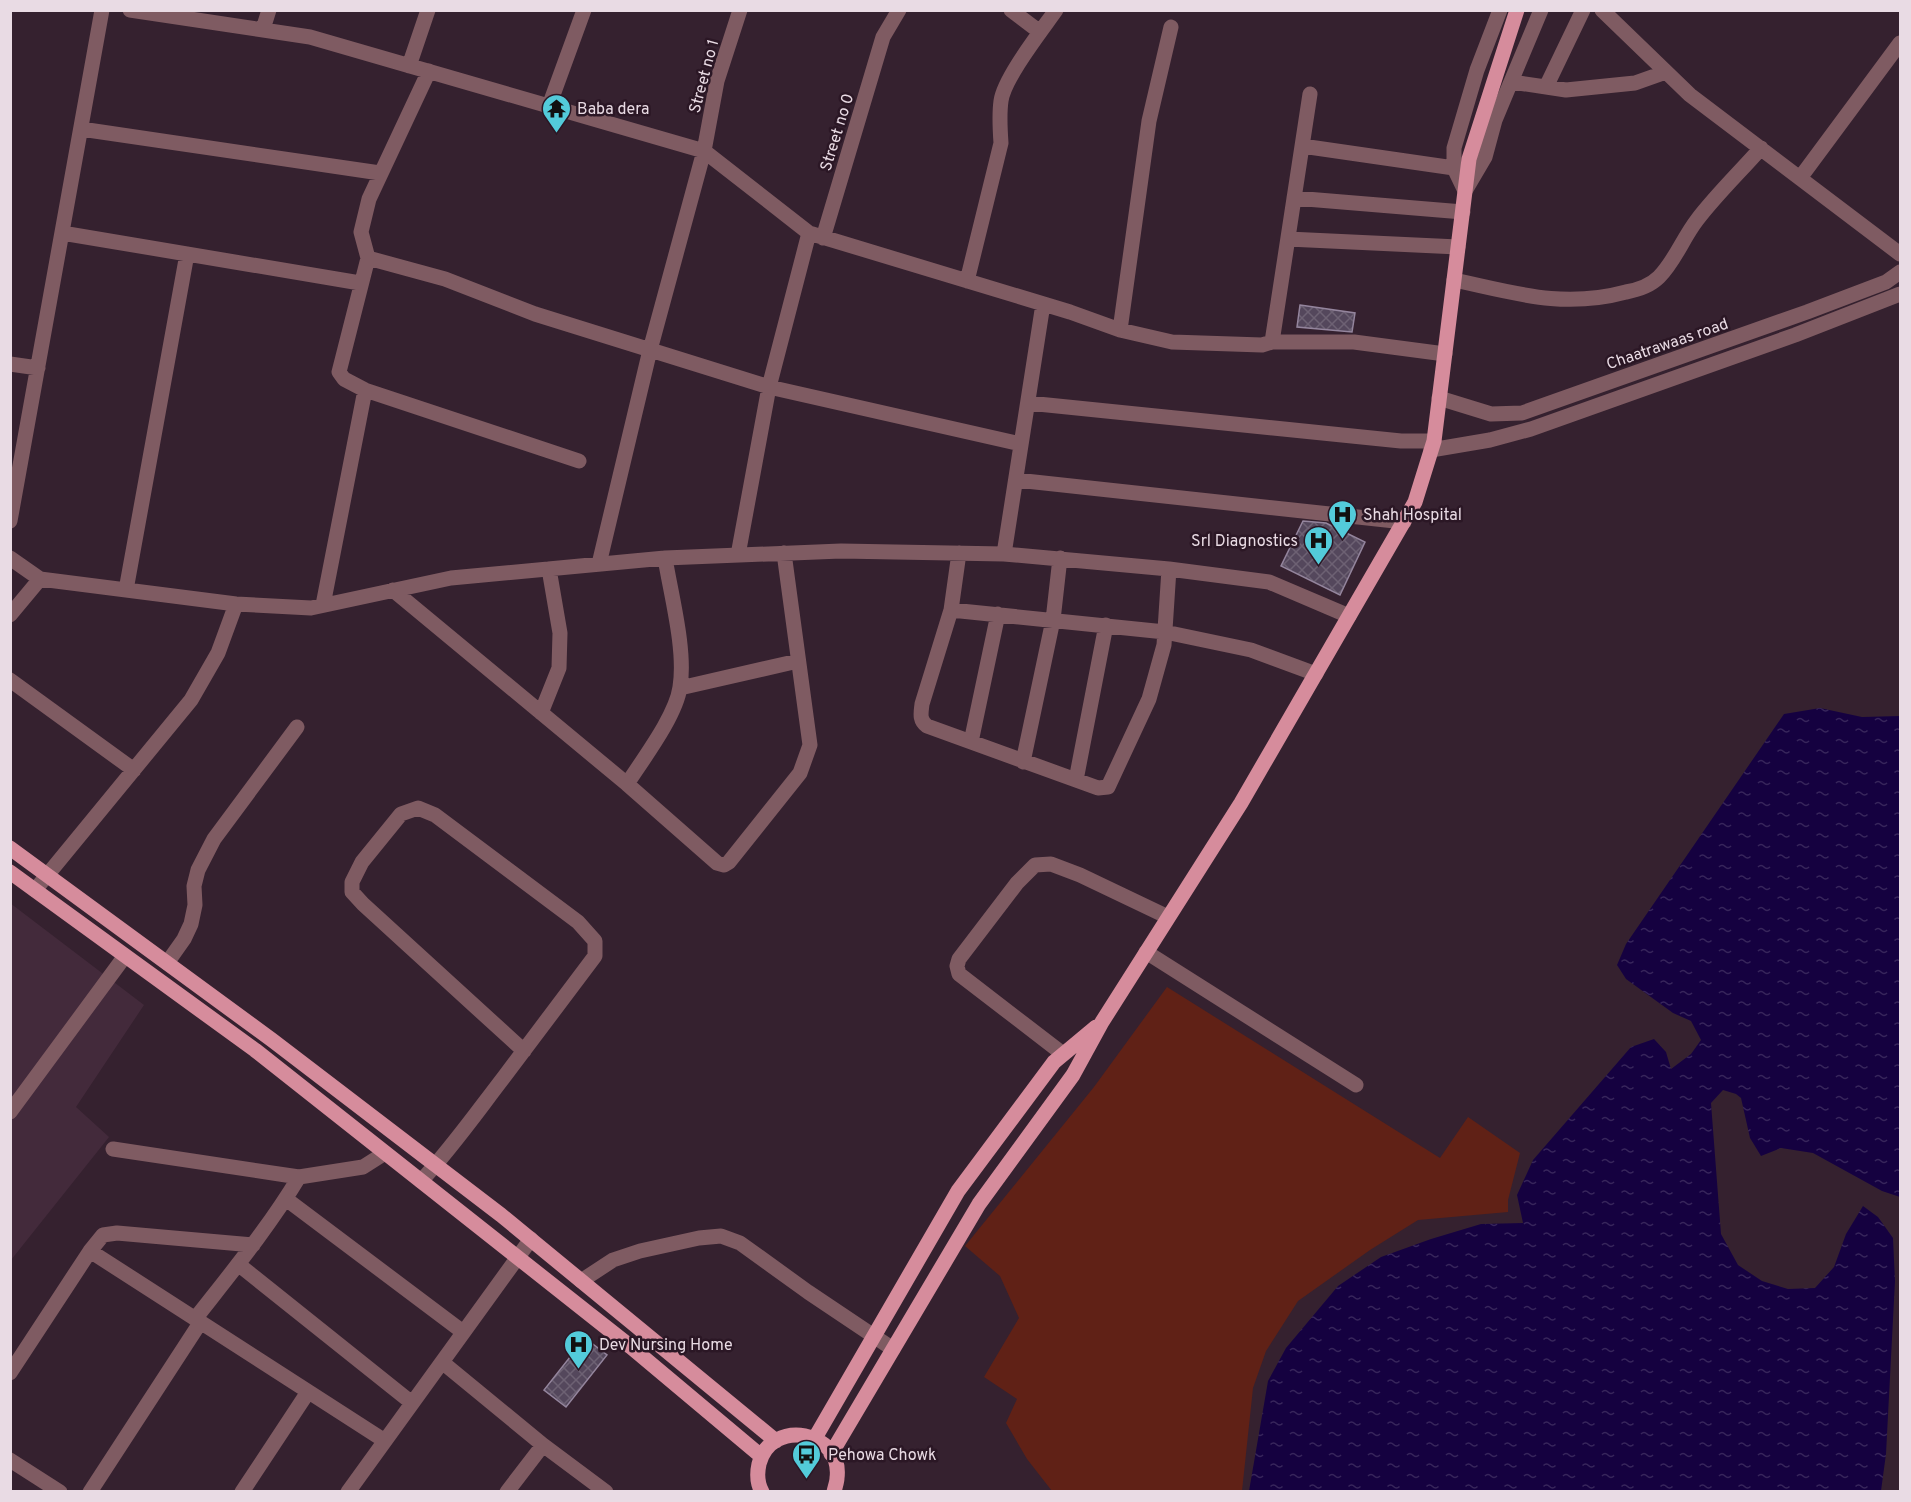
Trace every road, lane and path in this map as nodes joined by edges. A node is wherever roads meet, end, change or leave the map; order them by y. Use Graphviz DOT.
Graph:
graph roads {
  1 [pos="102,10"];
  2 [pos="130,10"];
  3 [pos="269,10"];
  4 [pos="428,10"];
  5 [pos="584,10"];
  6 [pos="740,10"];
  7 [pos="899,10"];
  8 [pos="1011,10"];
  9 [pos="1056,10"];
  10 [pos="1500,10"];
  11 [pos="1517,10"];
  12 [pos="1540,10"];
  13 [pos="1584,10"];
  14 [pos="1602,10"];
  15 [pos="1171,27"];
  16 [pos="263,29"];
  17 [pos="1040,32"];
  18 [pos="1900,43"];
  19 [pos="409,66"];
  20 [pos="429,71"];
  21 [pos="1666,72"];
  22 [pos="1512,82"];
  23 [pos="1546,87"];
  24 [pos="1310,94"];
  25 [pos="549,106"];
  26 [pos="81,129"];
  27 [pos="1302,146"];
  28 [pos="1761,148"];
  29 [pos="704,151"];
  30 [pos="1454,168"];
  31 [pos="381,173"];
  32 [pos="1800,178"];
  33 [pos="1466,191"];
  34 [pos="1294,198"];
  35 [pos="1463,212"];
  36 [pos="62,233"];
  37 [pos="816,236"];
  38 [pos="1288,239"];
  39 [pos="1458,247"];
  40 [pos="187,254"];
  41 [pos="1900,254"];
  42 [pos="368,258"];
  43 [pos="1900,272"];
  44 [pos="1454,280"];
  45 [pos="967,281"];
  46 [pos="360,283"];
  47 [pos="1900,294"];
  48 [pos="1043,304"];
  49 [pos="1120,330"];
  50 [pos="1272,342"];
  51 [pos="650,350"];
  52 [pos="1445,354"];
  53 [pos="10,364"];
  54 [pos="38,368"];
  55 [pos="769,387"];
  56 [pos="365,390"];
  57 [pos="1439,398"];
  58 [pos="1028,403"];
  59 [pos="1021,444"];
  60 [pos="1433,445"];
  61 [pos="579,461"];
  62 [pos="1016,480"];
  63 [pos="10,521"];
  64 [pos="1404,522"];
  65 [pos="784,553"];
  66 [pos="959,553"];
  67 [pos="1005,554"];
  68 [pos="738,555"];
  69 [pos="10,558"];
  70 [pos="665,558"];
  71 [pos="1060,558"];
  72 [pos="599,564"];
  73 [pos="1169,568"];
  74 [pos="549,569"];
  75 [pos="40,579"];
  76 [pos="126,590"];
  77 [pos="393,590"];
  78 [pos="236,604"];
  79 [pos="323,605"];
  80 [pos="951,610"];
  81 [pos="998,614"];
  82 [pos="10,615"];
  83 [pos="1349,616"];
  84 [pos="1053,620"];
  85 [pos="1106,625"];
  86 [pos="1165,632"];
  87 [pos="798,661"];
  88 [pos="1316,674"];
  89 [pos="10,680"];
  90 [pos="680,688"];
  91 [pos="541,713"];
  92 [pos="297,727"];
  93 [pos="970,742"];
  94 [pos="1023,762"];
  95 [pos="134,770"];
  96 [pos="1076,780"];
  97 [pos="627,784"];
  98 [pos="10,848"];
  99 [pos="10,872"];
  100 [pos="47,875"];
  101 [pos="35,890"];
  102 [pos="1168,917"];
  103 [pos="1146,951"];
  104 [pos="125,956"];
  105 [pos="167,963"];
  106 [pos="1102,1022"];
  107 [pos="524,1051"];
  108 [pos="1063,1054"];
  109 [pos="1356,1085"];
  110 [pos="10,1112"];
  111 [pos="114,1149"];
  112 [pos="385,1153"];
  113 [pos="436,1165"];
  114 [pos="299,1177"];
  115 [pos="421,1181"];
  116 [pos="286,1198"];
  117 [pos="932,1237"];
  118 [pos="531,1239"];
  119 [pos="253,1245"];
  120 [pos="953,1249"];
  121 [pos="90,1251"];
  122 [pos="518,1257"];
  123 [pos="238,1264"];
  124 [pos="581,1281"];
  125 [pos="198,1321"];
  126 [pos="463,1332"];
  127 [pos="874,1336"];
  128 [pos="893,1349"];
  129 [pos="442,1362"];
  130 [pos="10,1373"];
  131 [pos="308,1392"];
  132 [pos="412,1403"];
  133 [pos="815,1438"];
  134 [pos="385,1441"];
  135 [pos="776,1441"];
  136 [pos="543,1444"];
  137 [pos="831,1454"];
  138 [pos="761,1456"];
  139 [pos="10,1460"];
  140 [pos="838,1489"];
  141 [pos="60,1491"];
  142 [pos="90,1491"];
  143 [pos="242,1491"];
  144 [pos="348,1491"];
  145 [pos="507,1491"];
  146 [pos="606,1491"];
  147 [pos="762,1491"];
  1 -- 26 [label="street"];
  2 -- 16 [label="street"];
  3 -- 16 [label="street"];
  4 -- 19 [label="street"];
  5 -- 25 [label="street"];
  6 -- 29 [label="street, Street no 1"];
  7 -- 37 [label="street, Street no 0"];
  8 -- 17 [label="street"];
  9 -- 17 [label="street"];
  10 -- 30 [label="street"];
  11 -- 33 [label="main road"];
  12 -- 22 [label="street"];
  13 -- 23 [label="street"];
  14 -- 21 [label="street"];
  15 -- 49 [label="street"];
  16 -- 19 [label="street"];
  17 -- 45 [label="street"];
  18 -- 32 [label="street"];
  19 -- 20 [label="street"];
  20 -- 25 [label="street"];
  20 -- 31 [label="street"];
  21 -- 23 [label="street"];
  21 -- 28 [label="street"];
  22 -- 23 [label="street"];
  22 -- 33 [label="street"];
  24 -- 27 [label="street"];
  25 -- 29 [label="street"];
  26 -- 31 [label="street"];
  26 -- 36 [label="street"];
  27 -- 30 [label="street"];
  27 -- 34 [label="street"];
  28 -- 32 [label="street"];
  28 -- 44 [label="street"];
  29 -- 37 [label="street"];
  29 -- 51 [label="street, Street no 1"];
  30 -- 33 [label="street"];
  31 -- 42 [label="street"];
  32 -- 41 [label="street"];
  33 -- 35 [label="main road"];
  34 -- 35 [label="street"];
  34 -- 38 [label="street"];
  35 -- 39 [label="main road"];
  36 -- 40 [label="street"];
  36 -- 54 [label="street"];
  37 -- 45 [label="street"];
  37 -- 55 [label="street, Street no 0"];
  38 -- 39 [label="street"];
  38 -- 50 [label="street"];
  39 -- 44 [label="main road"];
  40 -- 46 [label="street"];
  40 -- 76 [label="street"];
  42 -- 46 [label="street"];
  42 -- 51 [label="street"];
  43 -- 57 [label="street, Chaatrawaas road"];
  44 -- 52 [label="main road"];
  45 -- 48 [label="street"];
  46 -- 56 [label="street"];
  47 -- 60 [label="street"];
  48 -- 49 [label="street"];
  48 -- 58 [label="street"];
  49 -- 50 [label="street"];
  50 -- 52 [label="street"];
  51 -- 55 [label="street"];
  51 -- 72 [label="street, Street no 1"];
  52 -- 57 [label="main road"];
  53 -- 54 [label="street"];
  54 -- 63 [label="street"];
  55 -- 59 [label="street"];
  55 -- 68 [label="street, Street no 0"];
  56 -- 61 [label="street"];
  56 -- 79 [label="street"];
  57 -- 60 [label="main road"];
  58 -- 59 [label="street"];
  58 -- 60 [label="street"];
  59 -- 62 [label="street"];
  60 -- 64 [label="main road"];
  62 -- 64 [label="street"];
  62 -- 67 [label="street"];
  64 -- 83 [label="main road"];
  65 -- 66 [label="street"];
  65 -- 68 [label="street"];
  65 -- 87 [label="street"];
  66 -- 67 [label="street"];
  66 -- 80 [label="street"];
  67 -- 71 [label="street"];
  68 -- 70 [label="street"];
  69 -- 75 [label="street"];
  70 -- 72 [label="street"];
  70 -- 90 [label="street"];
  71 -- 73 [label="street"];
  71 -- 84 [label="street"];
  72 -- 74 [label="street"];
  73 -- 83 [label="street"];
  73 -- 86 [label="street"];
  74 -- 77 [label="street"];
  74 -- 91 [label="street"];
  75 -- 76 [label="street"];
  75 -- 82 [label="street"];
  76 -- 78 [label="street"];
  77 -- 79 [label="street"];
  77 -- 91 [label="street"];
  78 -- 79 [label="street"];
  78 -- 95 [label="street"];
  80 -- 81 [label="street"];
  80 -- 93 [label="street"];
  81 -- 84 [label="street"];
  81 -- 93 [label="street"];
  83 -- 88 [label="main road"];
  84 -- 85 [label="street"];
  84 -- 94 [label="street"];
  85 -- 86 [label="street"];
  85 -- 96 [label="street"];
  86 -- 88 [label="street"];
  86 -- 96 [label="street"];
  87 -- 90 [label="street"];
  87 -- 97 [label="street"];
  88 -- 102 [label="main road"];
  89 -- 95 [label="street"];
  90 -- 97 [label="street"];
  91 -- 97 [label="street"];
  92 -- 105 [label="street"];
  93 -- 94 [label="street"];
  94 -- 96 [label="street"];
  95 -- 100 [label="street"];
  98 -- 100 [label="main road"];
  99 -- 101 [label="main road"];
  100 -- 101 [label="street"];
  100 -- 105 [label="main road"];
  101 -- 104 [label="main road"];
  102 -- 103 [label="main road"];
  102 -- 108 [label="street"];
  103 -- 106 [label="main road"];
  103 -- 109 [label="street"];
  104 -- 110 [label="street"];
  104 -- 112 [label="main road"];
  105 -- 113 [label="main road"];
  106 -- 108 [label="main road"];
  106 -- 120 [label="main road"];
  107 -- 107 [label="street"];
  107 -- 113 [label="street"];
  108 -- 117 [label="main road"];
  111 -- 114 [label="street"];
  112 -- 114 [label="street"];
  112 -- 115 [label="main road"];
  113 -- 115 [label="street"];
  113 -- 118 [label="main road"];
  114 -- 116 [label="street"];
  115 -- 122 [label="main road"];
  116 -- 119 [label="street"];
  116 -- 126 [label="street"];
  117 -- 120 [label="main road"];
  117 -- 127 [label="main road"];
  118 -- 122 [label="street"];
  118 -- 124 [label="main road"];
  119 -- 121 [label="street"];
  119 -- 123 [label="street"];
  120 -- 128 [label="main road"];
  121 -- 125 [label="street"];
  121 -- 130 [label="street"];
  122 -- 126 [label="street"];
  122 -- 138 [label="main road"];
  123 -- 125 [label="street"];
  123 -- 132 [label="street"];
  124 -- 127 [label="street"];
  124 -- 135 [label="main road"];
  125 -- 131 [label="street"];
  125 -- 142 [label="street"];
  126 -- 129 [label="street"];
  127 -- 128 [label="street"];
  127 -- 133 [label="main road"];
  128 -- 137 [label="main road"];
  129 -- 132 [label="street"];
  129 -- 136 [label="street"];
  131 -- 134 [label="street"];
  131 -- 143 [label="street"];
  132 -- 134 [label="street"];
  133 -- 135 [label="main road"];
  133 -- 137 [label="main road"];
  134 -- 144 [label="street"];
  135 -- 138 [label="main road"];
  136 -- 145 [label="street"];
  136 -- 146 [label="street"];
  137 -- 140 [label="main road"];
  138 -- 147 [label="main road"];
  139 -- 141 [label="street"];
}
